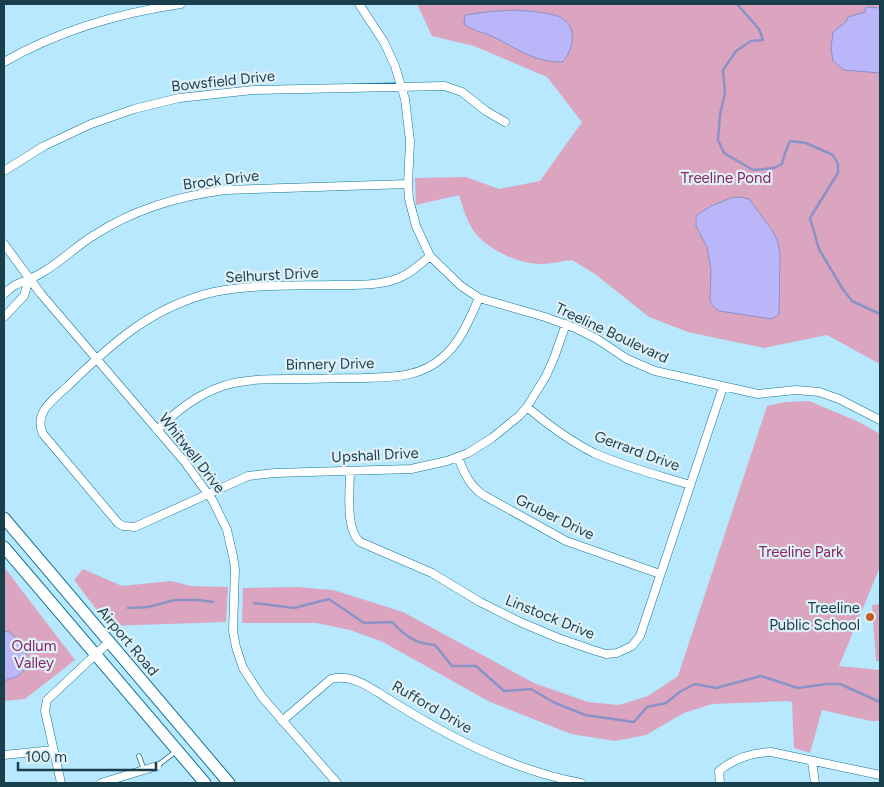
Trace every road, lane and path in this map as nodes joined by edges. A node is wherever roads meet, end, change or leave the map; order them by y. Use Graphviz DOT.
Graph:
graph roads {
  1 [pos="181,4"];
  2 [pos="359,4"];
  3 [pos="4,62"];
  4 [pos="401,86"];
  5 [pos="505,122"];
  6 [pos="4,171"];
  7 [pos="408,184"];
  8 [pos="4,244"];
  9 [pos="430,256"];
  10 [pos="29,279"];
  11 [pos="4,294"];
  12 [pos="479,298"];
  13 [pos="4,317"];
  14 [pos="566,324"];
  15 [pos="96,358"];
  16 [pos="723,387"];
  17 [pos="527,407"];
  18 [pos="880,420"];
  19 [pos="157,430"];
  20 [pos="458,457"];
  21 [pos="350,471"];
  22 [pos="690,485"];
  23 [pos="208,494"];
  24 [pos="4,518"];
  25 [pos="4,547"];
  26 [pos="660,574"];
  27 [pos="109,642"];
  28 [pos="96,655"];
  29 [pos="282,721"];
  30 [pos="53,750"];
  31 [pos="177,751"];
  32 [pos="4,755"];
  33 [pos="139,756"];
  34 [pos="812,761"];
  35 [pos="157,766"];
  36 [pos="144,770"];
  37 [pos="880,775"];
  38 [pos="61,783"];
  39 [pos="101,783"];
  40 [pos="205,783"];
  41 [pos="229,783"];
  42 [pos="337,783"];
  43 [pos="581,783"];
  44 [pos="720,783"];
  45 [pos="815,783"];
  1 -- 3 [label="street"];
  2 -- 4 [label="street, Treeline Boulevard"];
  4 -- 5 [label="street, Bowsfield Drive"];
  4 -- 6 [label="street, Bowsfield Drive"];
  4 -- 7 [label="street, Treeline Boulevard"];
  7 -- 9 [label="street, Treeline Boulevard"];
  7 -- 10 [label="street, Brock Drive"];
  8 -- 10 [label="street, Whitwell Drive"];
  9 -- 12 [label="street, Treeline Boulevard"];
  9 -- 15 [label="street, Selhurst Drive"];
  10 -- 11 [label="street, Brock Drive"];
  10 -- 13 [label="street"];
  10 -- 15 [label="street, Whitwell Drive"];
  12 -- 14 [label="street, Treeline Boulevard"];
  12 -- 19 [label="street, Binnery Drive"];
  14 -- 16 [label="street, Treeline Boulevard"];
  14 -- 17 [label="street, Upshall Drive"];
  15 -- 19 [label="street, Whitwell Drive"];
  15 -- 23 [label="street, Selhurst Drive"];
  16 -- 18 [label="street, Treeline Boulevard"];
  16 -- 22 [label="street, Linstock Drive"];
  17 -- 20 [label="street, Upshall Drive"];
  17 -- 22 [label="street, Gerrard Drive"];
  19 -- 23 [label="street, Whitwell Drive"];
  20 -- 21 [label="street, Upshall Drive"];
  20 -- 26 [label="street, Gruber Drive"];
  21 -- 23 [label="street, Upshall Drive"];
  21 -- 26 [label="street, Linstock Drive"];
  22 -- 26 [label="street, Linstock Drive"];
  23 -- 29 [label="street, Whitwell Drive"];
  24 -- 27 [label="main road, Airport Road"];
  25 -- 28 [label="main road"];
  27 -- 28 [label="street"];
  27 -- 41 [label="main road, Airport Road"];
  28 -- 30 [label="street"];
  28 -- 31 [label="main road"];
  29 -- 42 [label="street, Whitwell Drive"];
  29 -- 43 [label="street, Rufford Drive"];
  30 -- 32 [label="street"];
  30 -- 38 [label="street"];
  31 -- 35 [label="lane"];
  31 -- 40 [label="main road"];
  33 -- 36 [label="lane"];
  34 -- 37 [label="street"];
  34 -- 44 [label="street"];
  34 -- 45 [label="street"];
  35 -- 36 [label="street"];
  36 -- 39 [label="street"];
}
